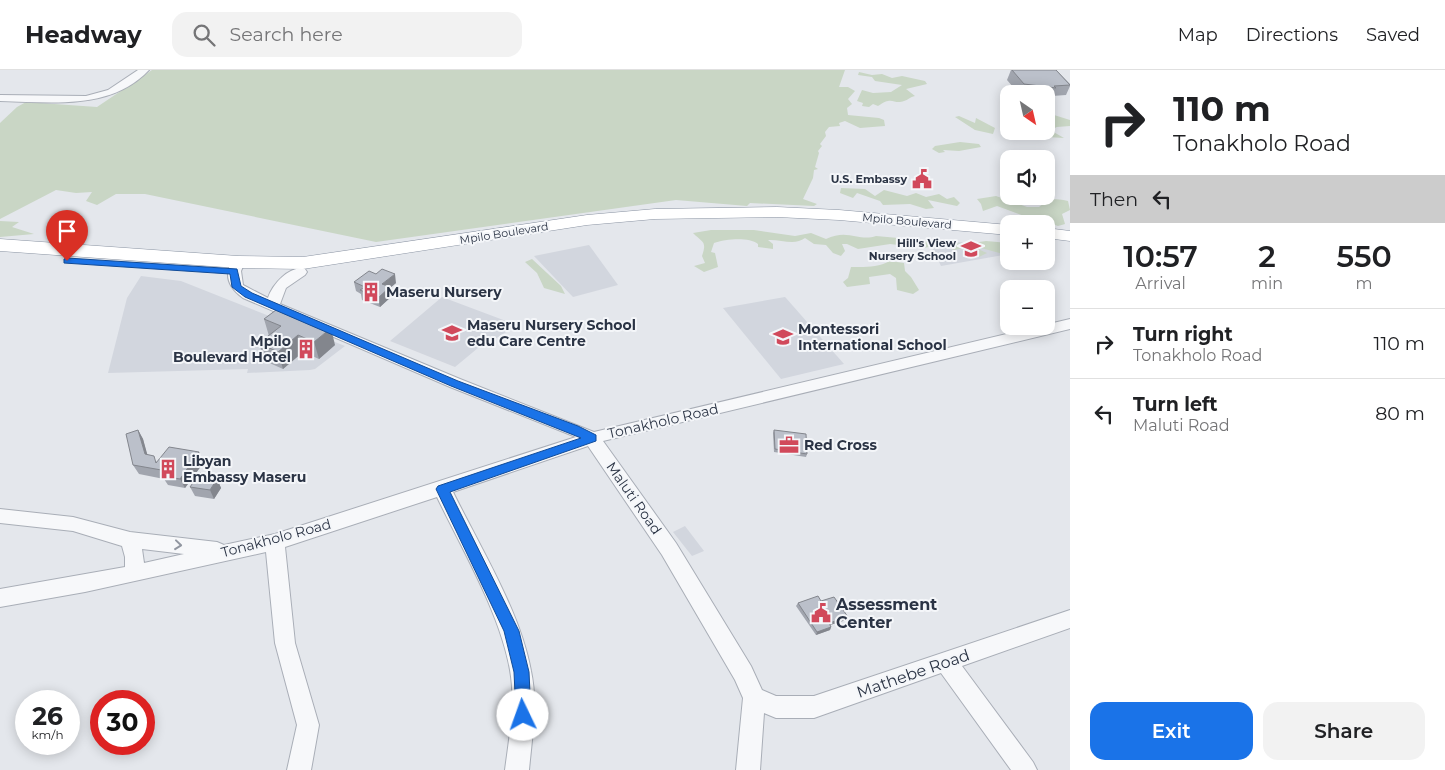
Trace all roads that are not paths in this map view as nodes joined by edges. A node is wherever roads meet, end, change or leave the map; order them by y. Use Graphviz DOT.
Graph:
graph roads {
  1 [pos="144,70"];
  2 [pos="0,98"];
  3 [pos="1000,229"];
  4 [pos="1055,234"];
  5 [pos="1070,236"];
  6 [pos="1000,237"];
  7 [pos="1055,243"];
  8 [pos="0,244"];
  9 [pos="1070,244"];
  10 [pos="0,256"];
  11 [pos="236,267"];
  12 [pos="300,272"];
  13 [pos="273,306"];
  14 [pos="1070,324"];
  15 [pos="592,438"];
  16 [pos="442,489"];
  17 [pos="0,516"];
  18 [pos="130,540"];
  19 [pos="275,542"];
  20 [pos="230,551"];
  21 [pos="134,573"];
  22 [pos="0,598"];
  23 [pos="1070,619"];
  24 [pos="946,662"];
  25 [pos="754,698"];
  26 [pos="299,770"];
  27 [pos="518,770"];
  28 [pos="748,770"];
  29 [pos="1025,770"];
  1 -- 2 [label="street"];
  3 -- 11 [label="highway, Mpilo Boulevard"];
  4 -- 5 [label="highway"];
  6 -- 12 [label="highway, Mpilo Boulevard"];
  7 -- 9 [label="highway"];
  8 -- 11 [label="highway, Mpilo Boulevard"];
  10 -- 11 [label="highway, Mpilo Boulevard"];
  11 -- 12 [label="highway, Mpilo Boulevard"];
  11 -- 13 [label="street, Maluti Road"];
  12 -- 13 [label="street"];
  13 -- 15 [label="street, Maluti Road"];
  14 -- 15 [label="street, Tonakholo Road"];
  15 -- 16 [label="street, Tonakholo Road"];
  15 -- 25 [label="street, Maluti Road"];
  16 -- 19 [label="street, Tonakholo Road"];
  16 -- 27 [label="street"];
  17 -- 18 [label="street"];
  18 -- 20 [label="street, one-way"];
  18 -- 21 [label="street"];
  19 -- 20 [label="street, Tonakholo Road"];
  19 -- 26 [label="street"];
  20 -- 21 [label="street, Tonakholo Road"];
  21 -- 22 [label="street, Tonakholo Road"];
  23 -- 24 [label="street, Mathebe Road"];
  24 -- 25 [label="street, Mathebe Road"];
  24 -- 29 [label="street"];
  25 -- 28 [label="street"];
}
